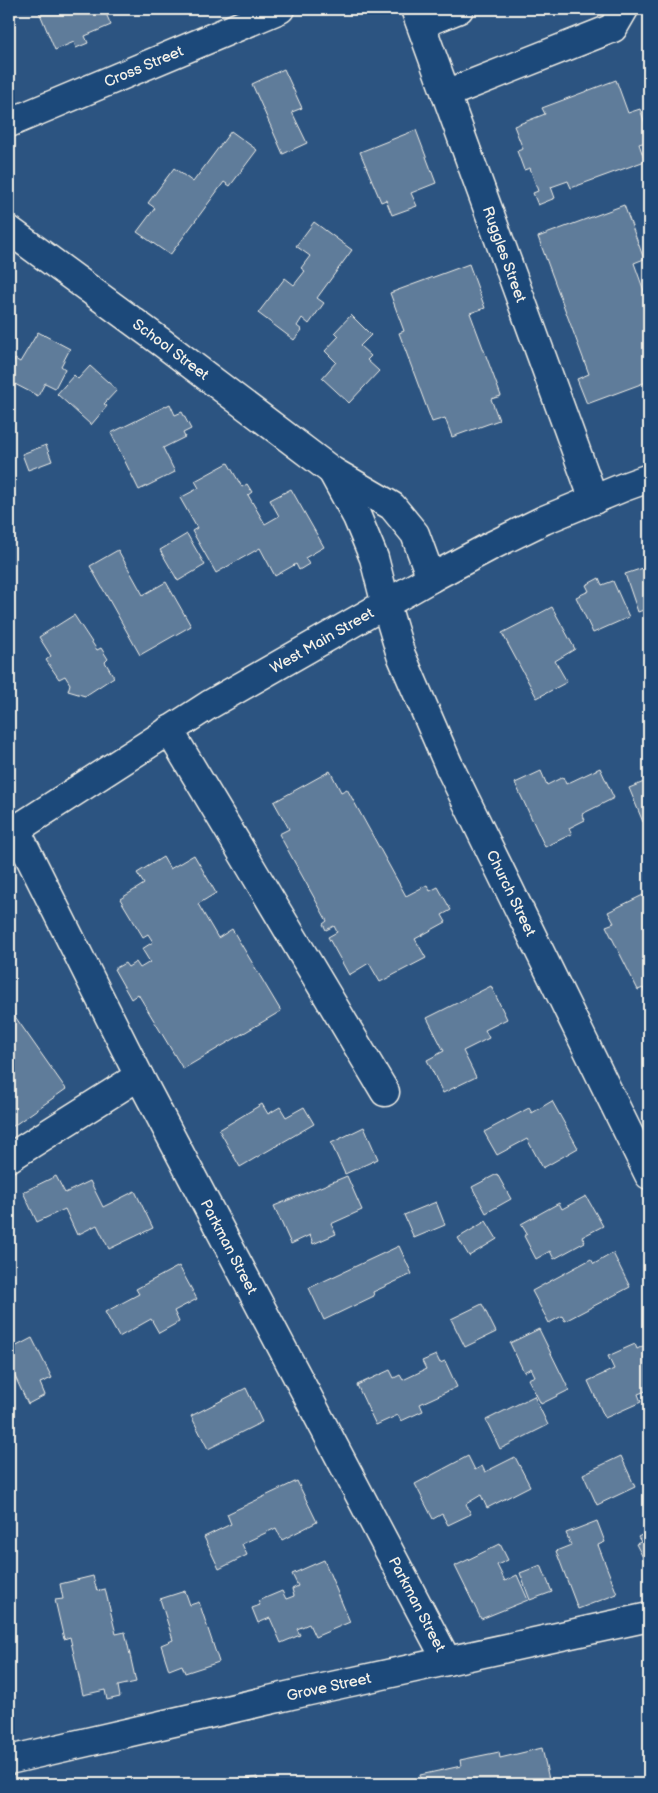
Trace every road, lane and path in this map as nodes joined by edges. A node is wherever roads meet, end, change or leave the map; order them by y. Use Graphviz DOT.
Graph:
graph roads {
  1 [pos="280,9"];
  2 [pos="459,9"];
  3 [pos="624,9"];
  4 [pos="418,16"];
  5 [pos="446,94"];
  6 [pos="9,123"];
  7 [pos="9,230"];
  8 [pos="332,471"];
  9 [pos="649,478"];
  10 [pos="594,500"];
  11 [pos="431,578"];
  12 [pos="386,605"];
  13 [pos="169,730"];
  14 [pos="12,832"];
  15 [pos="140,1076"];
  16 [pos="385,1092"];
  17 [pos="9,1158"];
  18 [pos="649,1175"];
  19 [pos="649,1617"];
  20 [pos="447,1661"];
  21 [pos="9,1760"];
  1 -- 6 [label="street, Cross Street"];
  2 -- 4 [label="street"];
  3 -- 5 [label="street"];
  4 -- 5 [label="street, Ruggles Street"];
  5 -- 10 [label="street, Ruggles Street"];
  7 -- 8 [label="street, School Street"];
  8 -- 11 [label="street, School Street"];
  8 -- 12 [label="street, School Street"];
  9 -- 10 [label="street, West Main Street"];
  10 -- 11 [label="street, West Main Street"];
  11 -- 12 [label="street, West Main Street"];
  12 -- 13 [label="street, West Main Street"];
  12 -- 18 [label="street, Church Street"];
  13 -- 14 [label="street, West Main Street"];
  13 -- 16 [label="street"];
  14 -- 15 [label="street, Parkman Street"];
  15 -- 17 [label="street"];
  15 -- 20 [label="street, Parkman Street"];
  19 -- 20 [label="street, Grove Street"];
  20 -- 21 [label="street, Grove Street"];
}
